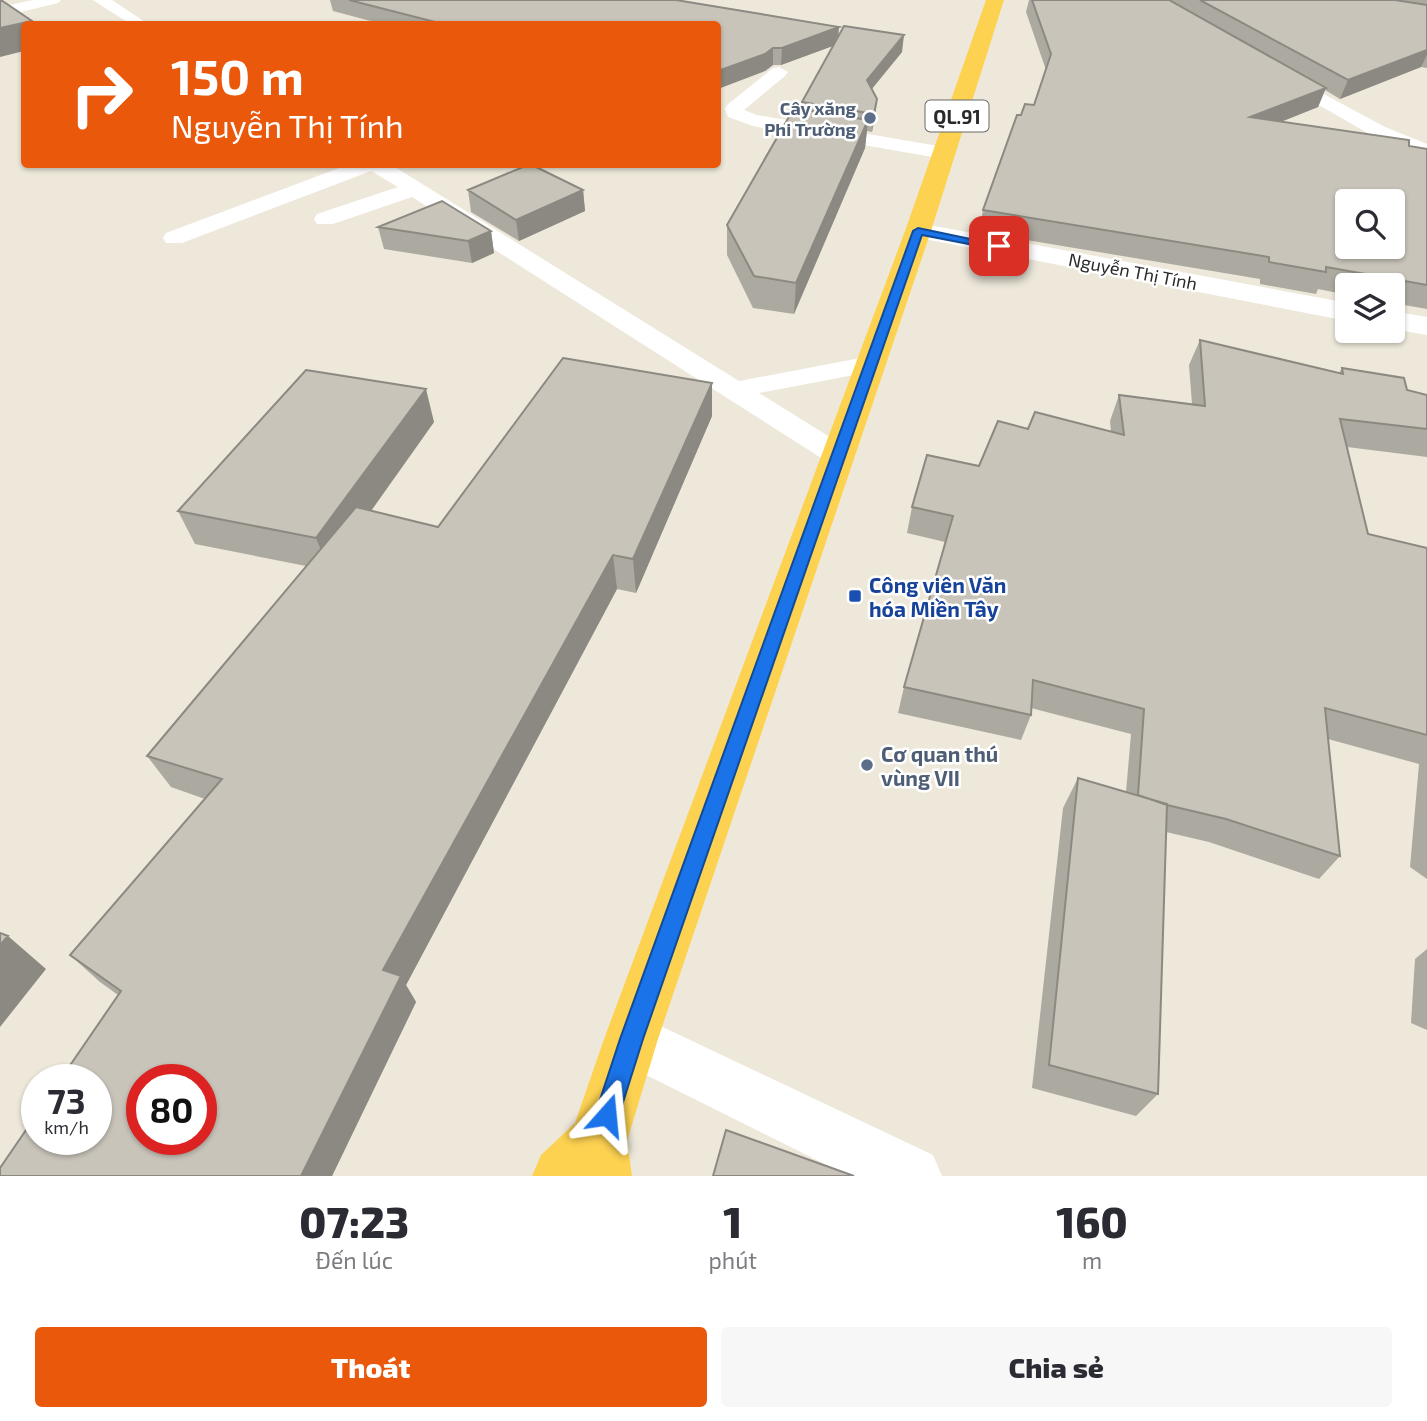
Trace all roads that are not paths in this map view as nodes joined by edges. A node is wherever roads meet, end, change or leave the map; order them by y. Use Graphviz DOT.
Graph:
graph roads {
  1 [pos="101,0"];
  2 [pos="994,0"];
  3 [pos="43,1"];
  4 [pos="0,12"];
  5 [pos="135,21"];
  6 [pos="1269,69"];
  7 [pos="779,72"];
  8 [pos="1427,151"];
  9 [pos="944,153"];
  10 [pos="361,168"];
  11 [pos="379,168"];
  12 [pos="414,189"];
  13 [pos="325,219"];
  14 [pos="918,231"];
  15 [pos="174,238"];
  16 [pos="1335,310"];
  17 [pos="1405,322"];
  18 [pos="1427,326"];
  19 [pos="871,364"];
  20 [pos="734,390"];
  21 [pos="839,456"];
  22 [pos="631,1039"];
  23 [pos="587,1164"];
  24 [pos="912,1176"];
  1 -- 5 [label="lane"];
  2 -- 9 [label="highway, QL.91"];
  3 -- 4 [label="lane"];
  6 -- 8 [label="lane"];
  7 -- 9 [label="lane"];
  9 -- 14 [label="highway, QL.91"];
  10 -- 15 [label="lane"];
  11 -- 12 [label="lane"];
  12 -- 13 [label="lane"];
  12 -- 20 [label="lane"];
  14 -- 16 [label="street, Nguyễn Thị Tính"];
  14 -- 19 [label="highway, QL.91"];
  17 -- 18 [label="street"];
  19 -- 20 [label="lane"];
  19 -- 21 [label="highway, QL.91"];
  20 -- 21 [label="lane"];
  21 -- 22 [label="highway, QL.91"];
  22 -- 23 [label="highway, QL.91"];
  22 -- 24 [label="street"];
}
